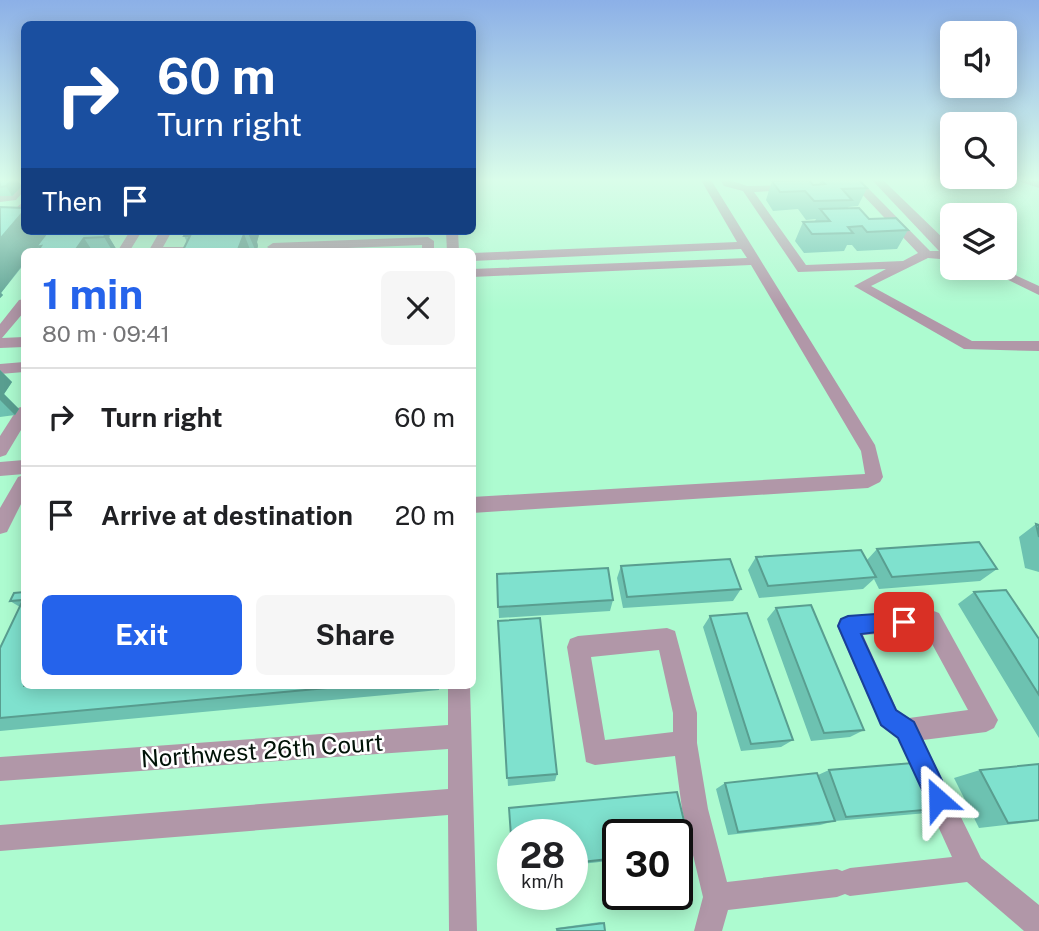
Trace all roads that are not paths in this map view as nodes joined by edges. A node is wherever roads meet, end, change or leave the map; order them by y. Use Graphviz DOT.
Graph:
graph roads {
  1 [pos="733,223"];
  2 [pos="771,223"];
  3 [pos="897,223"];
  4 [pos="921,223"];
  5 [pos="940,242"];
  6 [pos="747,245"];
  7 [pos="292,248"];
  8 [pos="428,248"];
  9 [pos="926,254"];
  10 [pos="940,255"];
  11 [pos="476,257"];
  12 [pos="757,261"];
  13 [pos="910,264"];
  14 [pos="476,274"];
  15 [pos="1016,280"];
  16 [pos="1039,291"];
  17 [pos="12,320"];
  18 [pos="0,334"];
  19 [pos="21,342"];
  20 [pos="0,343"];
  21 [pos="1039,346"];
  22 [pos="21,351"];
  23 [pos="0,352"];
  24 [pos="21,367"];
  25 [pos="0,369"];
  26 [pos="21,417"];
  27 [pos="0,450"];
  28 [pos="21,467"];
  29 [pos="0,469"];
  30 [pos="21,488"];
  31 [pos="476,505"];
  32 [pos="0,526"];
  33 [pos="459,689"];
  34 [pos="906,730"];
  35 [pos="460,736"];
  36 [pos="685,743"];
  37 [pos="0,769"];
  38 [pos="461,801"];
  39 [pos="0,838"];
  40 [pos="971,868"];
  41 [pos="717,897"];
  42 [pos="1039,927"];
  43 [pos="463,931"];
  44 [pos="708,931"];
  1 -- 6 [label="street"];
  2 -- 13 [label="street"];
  3 -- 9 [label="street"];
  4 -- 5 [label="street"];
  6 -- 11 [label="street"];
  6 -- 12 [label="street"];
  7 -- 8 [label="street"];
  9 -- 10 [label="street"];
  9 -- 13 [label="street"];
  12 -- 14 [label="street"];
  12 -- 31 [label="street"];
  13 -- 21 [label="street"];
  15 -- 16 [label="street"];
  17 -- 18 [label="street"];
  19 -- 20 [label="street"];
  22 -- 23 [label="street"];
  24 -- 25 [label="street"];
  26 -- 27 [label="street"];
  28 -- 29 [label="street"];
  30 -- 32 [label="street"];
  33 -- 35 [label="street"];
  34 -- 34 [label="street"];
  34 -- 40 [label="street"];
  35 -- 37 [label="street, Northwest 26th Court"];
  35 -- 38 [label="street"];
  36 -- 36 [label="street"];
  36 -- 41 [label="street"];
  38 -- 39 [label="street"];
  38 -- 43 [label="street"];
  40 -- 41 [label="street"];
  40 -- 42 [label="street"];
  41 -- 44 [label="street"];
}
